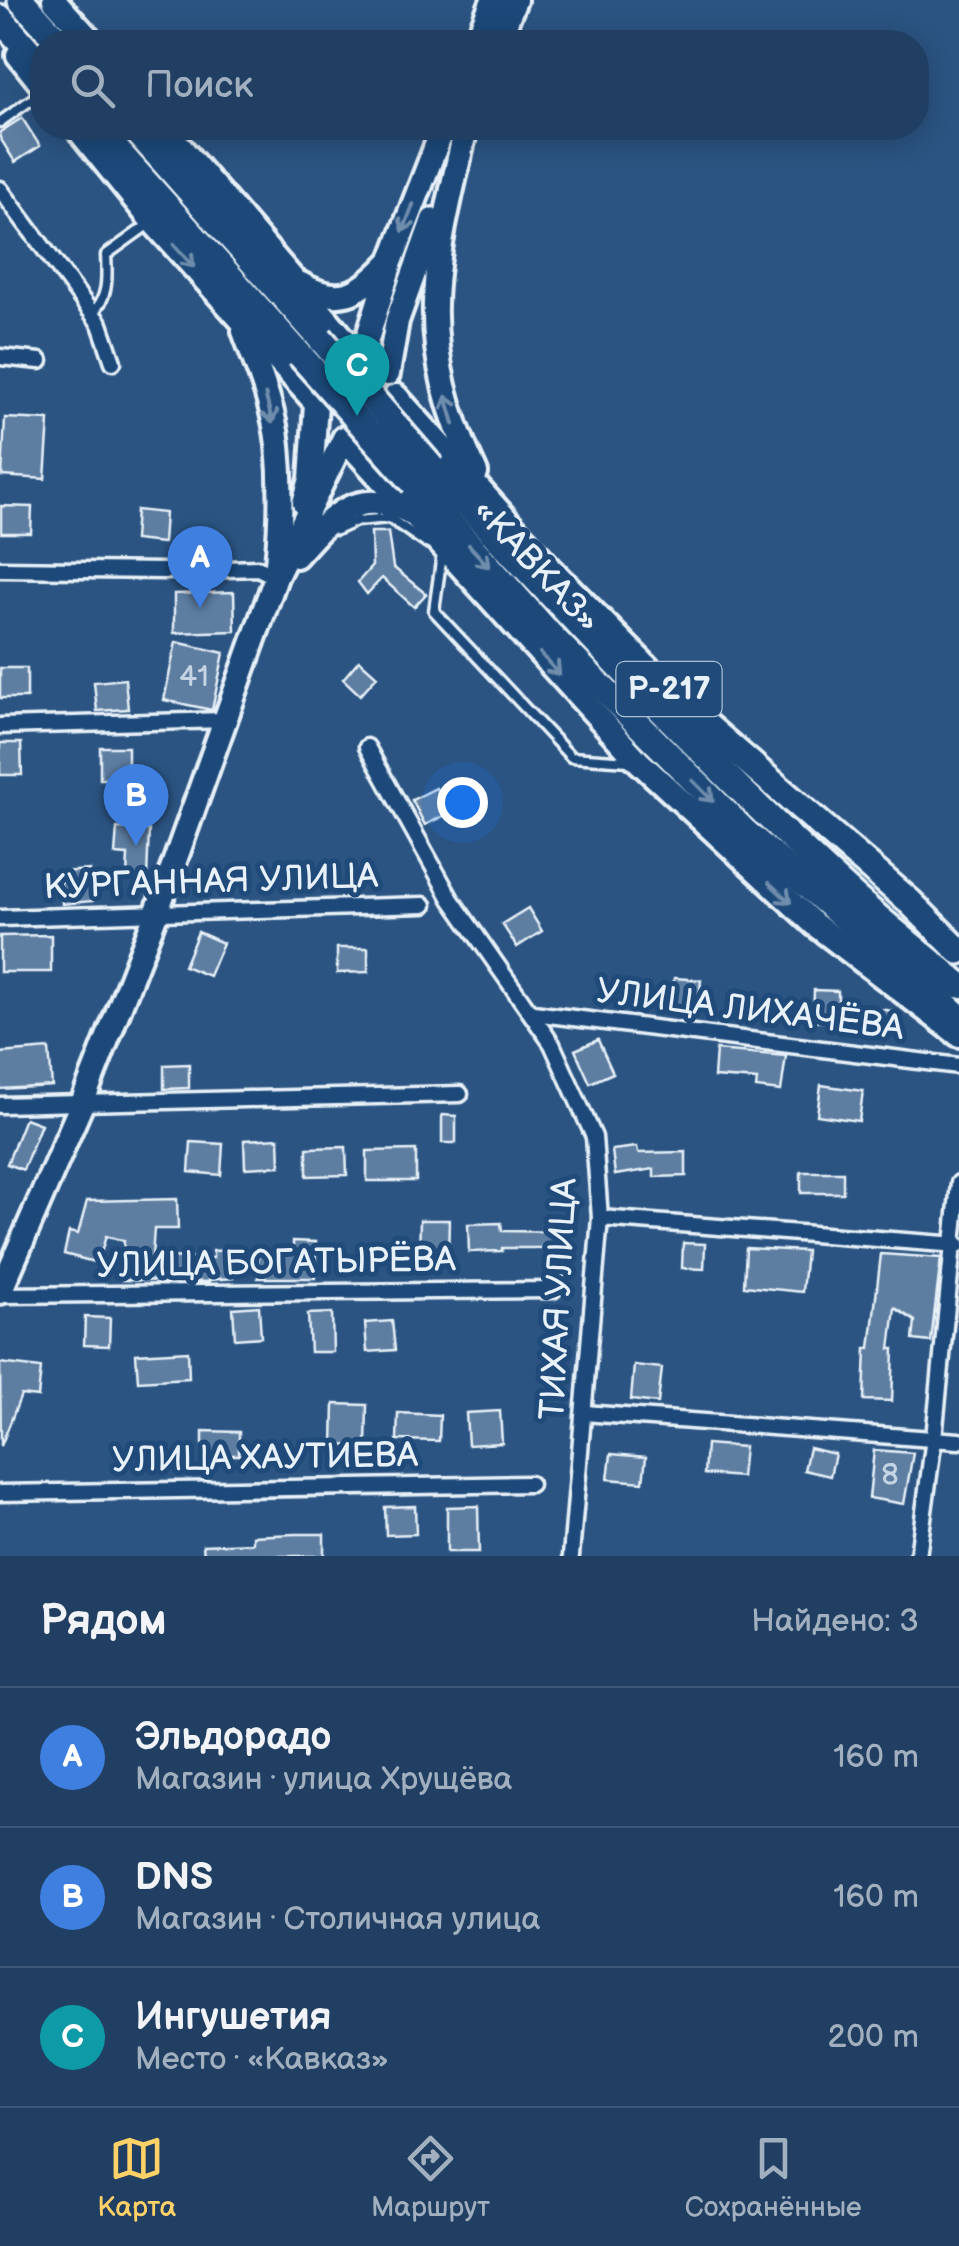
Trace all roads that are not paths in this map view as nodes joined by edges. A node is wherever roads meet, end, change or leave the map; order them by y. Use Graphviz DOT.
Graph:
graph roads {
  1 [pos="21,0"];
  2 [pos="54,0"];
  3 [pos="493,0"];
  4 [pos="515,0"];
  5 [pos="0,18"];
  6 [pos="48,30"];
  7 [pos="81,30"];
  8 [pos="481,30"];
  9 [pos="503,30"];
  10 [pos="0,33"];
  11 [pos="30,52"];
  12 [pos="30,73"];
  13 [pos="30,98"];
  14 [pos="0,122"];
  15 [pos="86,140"];
  16 [pos="109,140"];
  17 [pos="144,140"];
  18 [pos="174,140"];
  19 [pos="438,140"];
  20 [pos="461,140"];
  21 [pos="462,140"];
  22 [pos="0,189"];
  23 [pos="152,221"];
  24 [pos="391,262"];
  25 [pos="292,278"];
  26 [pos="92,313"];
  27 [pos="239,317"];
  28 [pos="310,347"];
  29 [pos="0,356"];
  30 [pos="360,359"];
  31 [pos="40,361"];
  32 [pos="113,362"];
  33 [pos="392,385"];
  34 [pos="316,403"];
  35 [pos="344,438"];
  36 [pos="423,476"];
  37 [pos="488,499"];
  38 [pos="414,514"];
  39 [pos="441,549"];
  40 [pos="287,553"];
  41 [pos="0,568"];
  42 [pos="276,577"];
  43 [pos="692,714"];
  44 [pos="226,720"];
  45 [pos="0,726"];
  46 [pos="367,748"];
  47 [pos="638,761"];
  48 [pos="424,905"];
  49 [pos="156,914"];
  50 [pos="0,918"];
  51 [pos="959,951"];
  52 [pos="959,965"];
  53 [pos="959,985"];
  54 [pos="533,1013"];
  55 [pos="959,1017"];
  56 [pos="959,1035"];
  57 [pos="959,1066"];
  58 [pos="460,1094"];
  59 [pos="83,1101"];
  60 [pos="0,1105"];
  61 [pos="959,1183"];
  62 [pos="600,1218"];
  63 [pos="956,1245"];
  64 [pos="553,1290"];
  65 [pos="0,1294"];
  66 [pos="584,1413"];
  67 [pos="934,1438"];
  68 [pos="959,1441"];
  69 [pos="530,1484"];
  70 [pos="0,1492"];
  71 [pos="571,1556"];
  72 [pos="918,1556"];
  1 -- 6 [label="highway"];
  2 -- 7 [label="main road"];
  3 -- 8 [label="main road"];
  4 -- 9 [label="main road"];
  5 -- 11 [label="highway"];
  10 -- 12 [label="main road"];
  13 -- 14 [label="lane"];
  15 -- 23 [label="main road"];
  16 -- 28 [label="highway, «КАВКАЗ» / Р-217"];
  17 -- 28 [label="highway, «КАВКАЗ» / Р-217"];
  18 -- 25 [label="main road"];
  19 -- 24 [label="main road, one-way"];
  20 -- 33 [label="main road, Р-217"];
  37 -- 21 [label="main road, Р-217, one-way"];
  22 -- 26 [label="street"];
  23 -- 26 [label="lane"];
  23 -- 27 [label="main road, one-way"];
  24 -- 25 [label="main road"];
  24 -- 30 [label="main road"];
  25 -- 30 [label="main road"];
  26 -- 32 [label="street"];
  27 -- 34 [label="main road"];
  27 -- 42 [label="main road, one-way"];
  28 -- 36 [label="highway, «КАВКАЗ» / Р-217, bridge"];
  29 -- 31 [label="street"];
  30 -- 33 [label="main road"];
  30 -- 34 [label="main road"];
  33 -- 35 [label="main road"];
  33 -- 37 [label="main road, Р-217"];
  34 -- 35 [label="main road"];
  34 -- 40 [label="main road"];
  35 -- 38 [label="main road, Р-217"];
  35 -- 40 [label="main road"];
  36 -- 53 [label="highway, «КАВКАЗ» / Р-217"];
  36 -- 55 [label="highway, «КАВКАЗ» / Р-217, one-way"];
  37 -- 43 [label="main road, Р-217"];
  38 -- 39 [label="main road, Р-217"];
  38 -- 42 [label="main road"];
  39 -- 42 [label="lane"];
  39 -- 47 [label="main road, Р-217, one-way"];
  39 -- 47 [label="lane"];
  40 -- 42 [label="main road"];
  41 -- 42 [label="street"];
  42 -- 44 [label="main road"];
  43 -- 51 [label="highway"];
  43 -- 52 [label="main road, Р-217"];
  44 -- 45 [label="street"];
  44 -- 49 [label="main road"];
  46 -- 54 [label="street, ТИХАЯ УЛИЦА"];
  47 -- 56 [label="main road, Р-217, one-way"];
  48 -- 49 [label="street, КУРГАННАЯ УЛИЦА"];
  49 -- 50 [label="street, КУРГАННАЯ УЛИЦА"];
  49 -- 59 [label="main road"];
  54 -- 57 [label="street, УЛИЦА ЛИХАЧЁВА"];
  54 -- 62 [label="street, ТИХАЯ УЛИЦА"];
  58 -- 59 [label="street"];
  59 -- 60 [label="street"];
  59 -- 65 [label="main road"];
  61 -- 63 [label="street"];
  62 -- 63 [label="street"];
  62 -- 66 [label="street, ТИХАЯ УЛИЦА"];
  63 -- 67 [label="street"];
  64 -- 65 [label="street, УЛИЦА БОГАТЫРЁВА"];
  66 -- 67 [label="street"];
  66 -- 71 [label="street, ТИХАЯ УЛИЦА"];
  67 -- 68 [label="street"];
  67 -- 72 [label="street"];
  69 -- 70 [label="street, УЛИЦА ХАУТИЕВА"];
}
